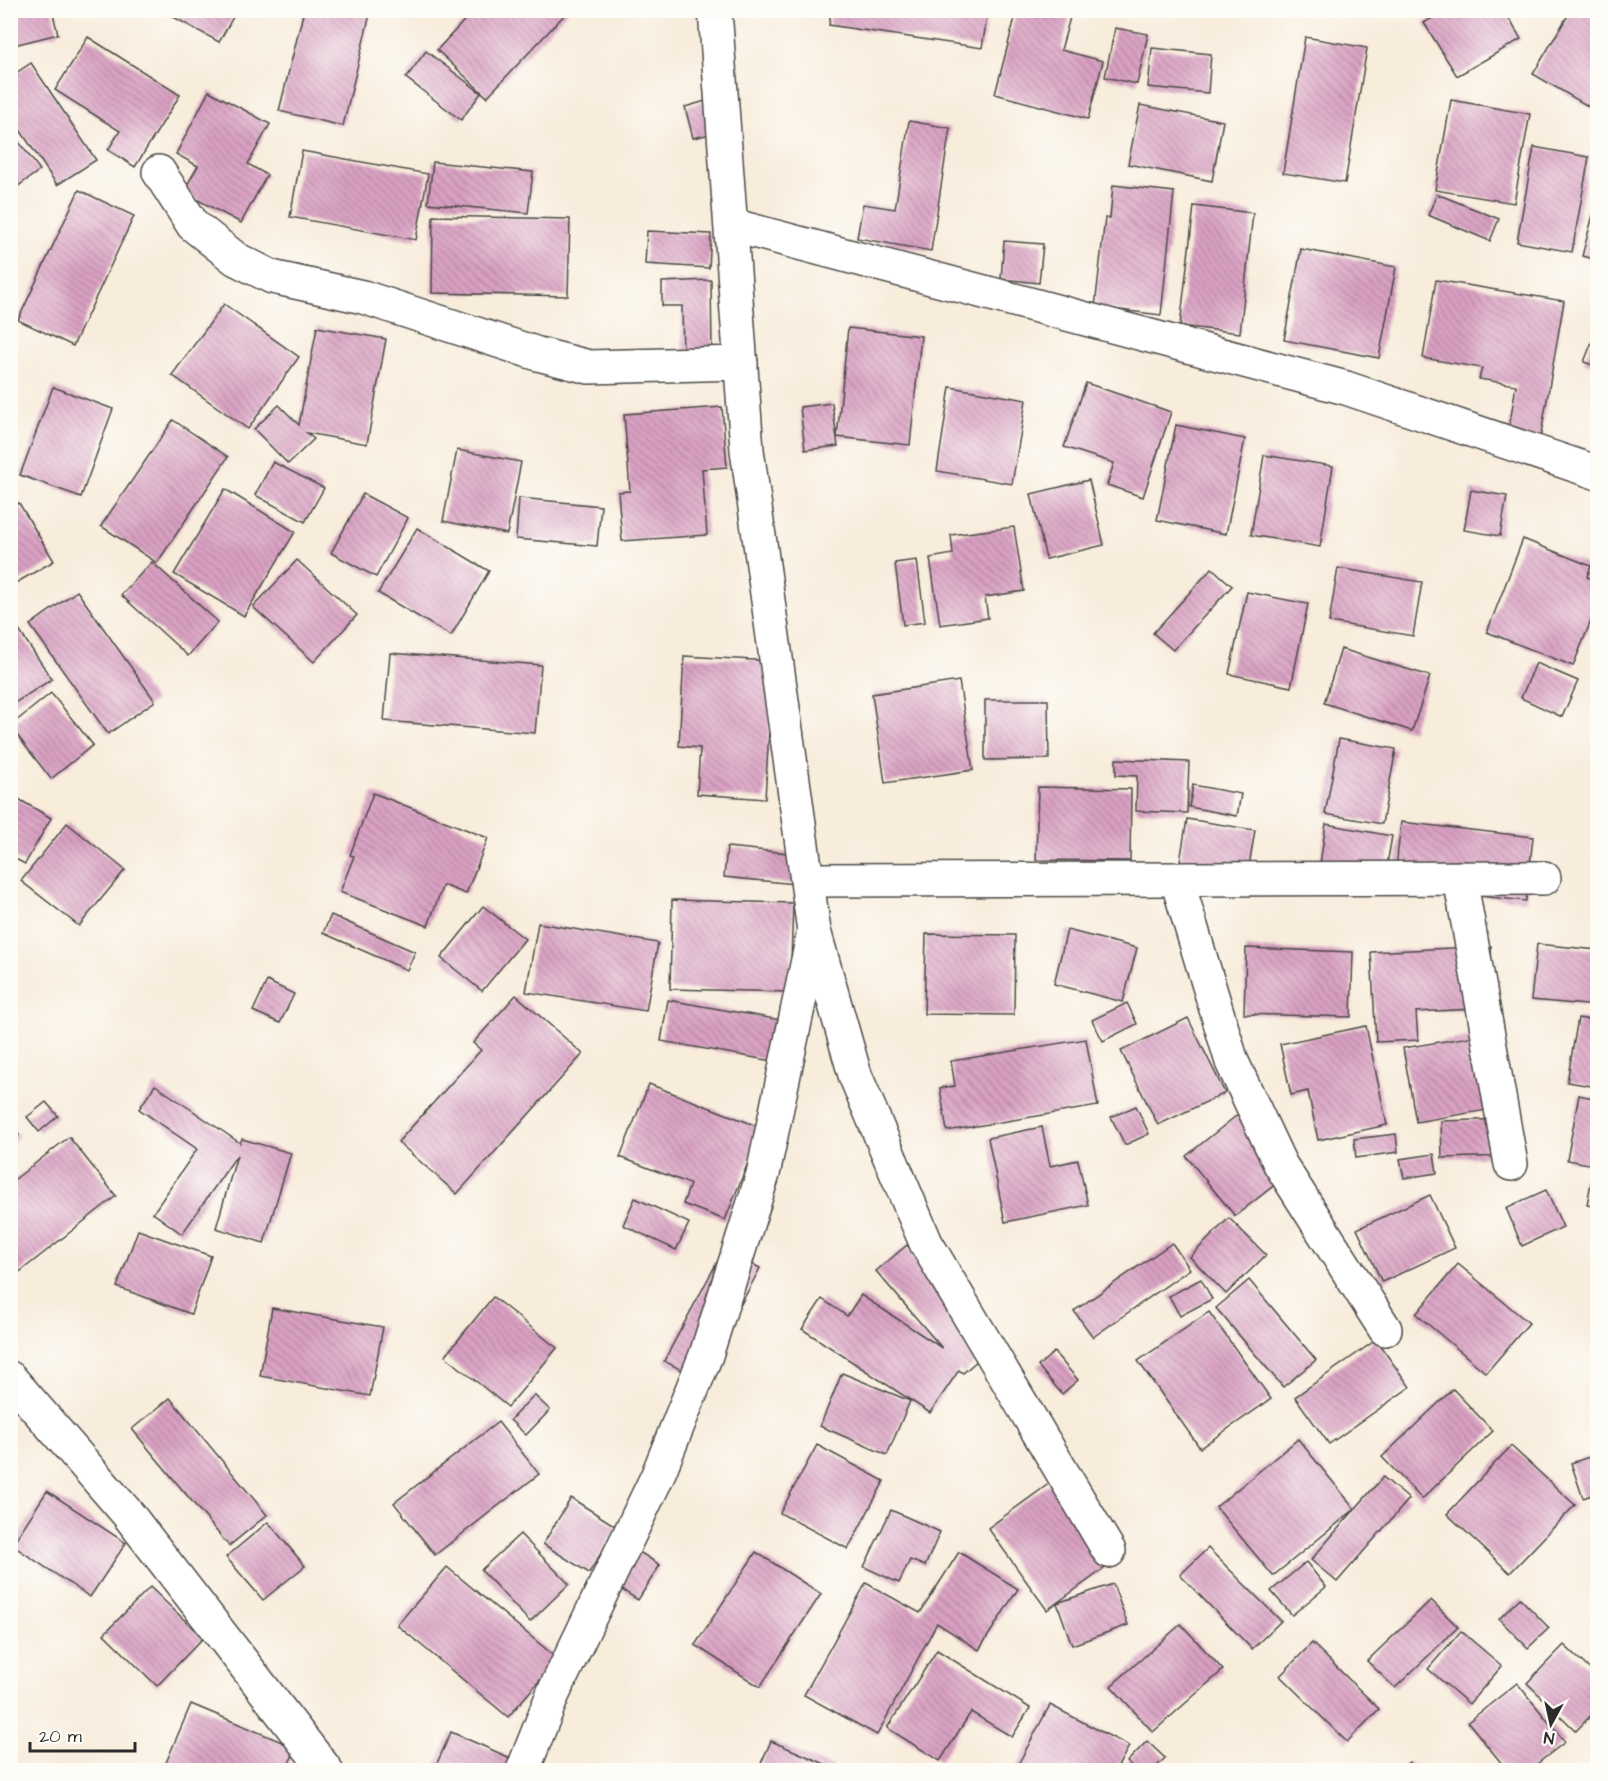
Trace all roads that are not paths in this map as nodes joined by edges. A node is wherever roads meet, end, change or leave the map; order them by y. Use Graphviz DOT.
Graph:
graph roads {
  1 [pos="715,10"];
  2 [pos="159,172"];
  3 [pos="731,225"];
  4 [pos="741,363"];
  5 [pos="1598,473"];
  6 [pos="1460,878"];
  7 [pos="1544,878"];
  8 [pos="807,880"];
  9 [pos="1177,880"];
  10 [pos="814,932"];
  11 [pos="1511,1164"];
  12 [pos="1385,1329"];
  13 [pos="10,1378"];
  14 [pos="1109,1551"];
  15 [pos="326,1770"];
  16 [pos="523,1770"];
  1 -- 3 [label="street"];
  2 -- 4 [label="street"];
  3 -- 4 [label="street"];
  3 -- 5 [label="street"];
  4 -- 8 [label="street"];
  6 -- 7 [label="street"];
  6 -- 9 [label="street"];
  6 -- 11 [label="street"];
  8 -- 9 [label="street"];
  8 -- 10 [label="street"];
  9 -- 12 [label="street"];
  10 -- 14 [label="street"];
  10 -- 16 [label="street"];
  13 -- 15 [label="street"];
}
